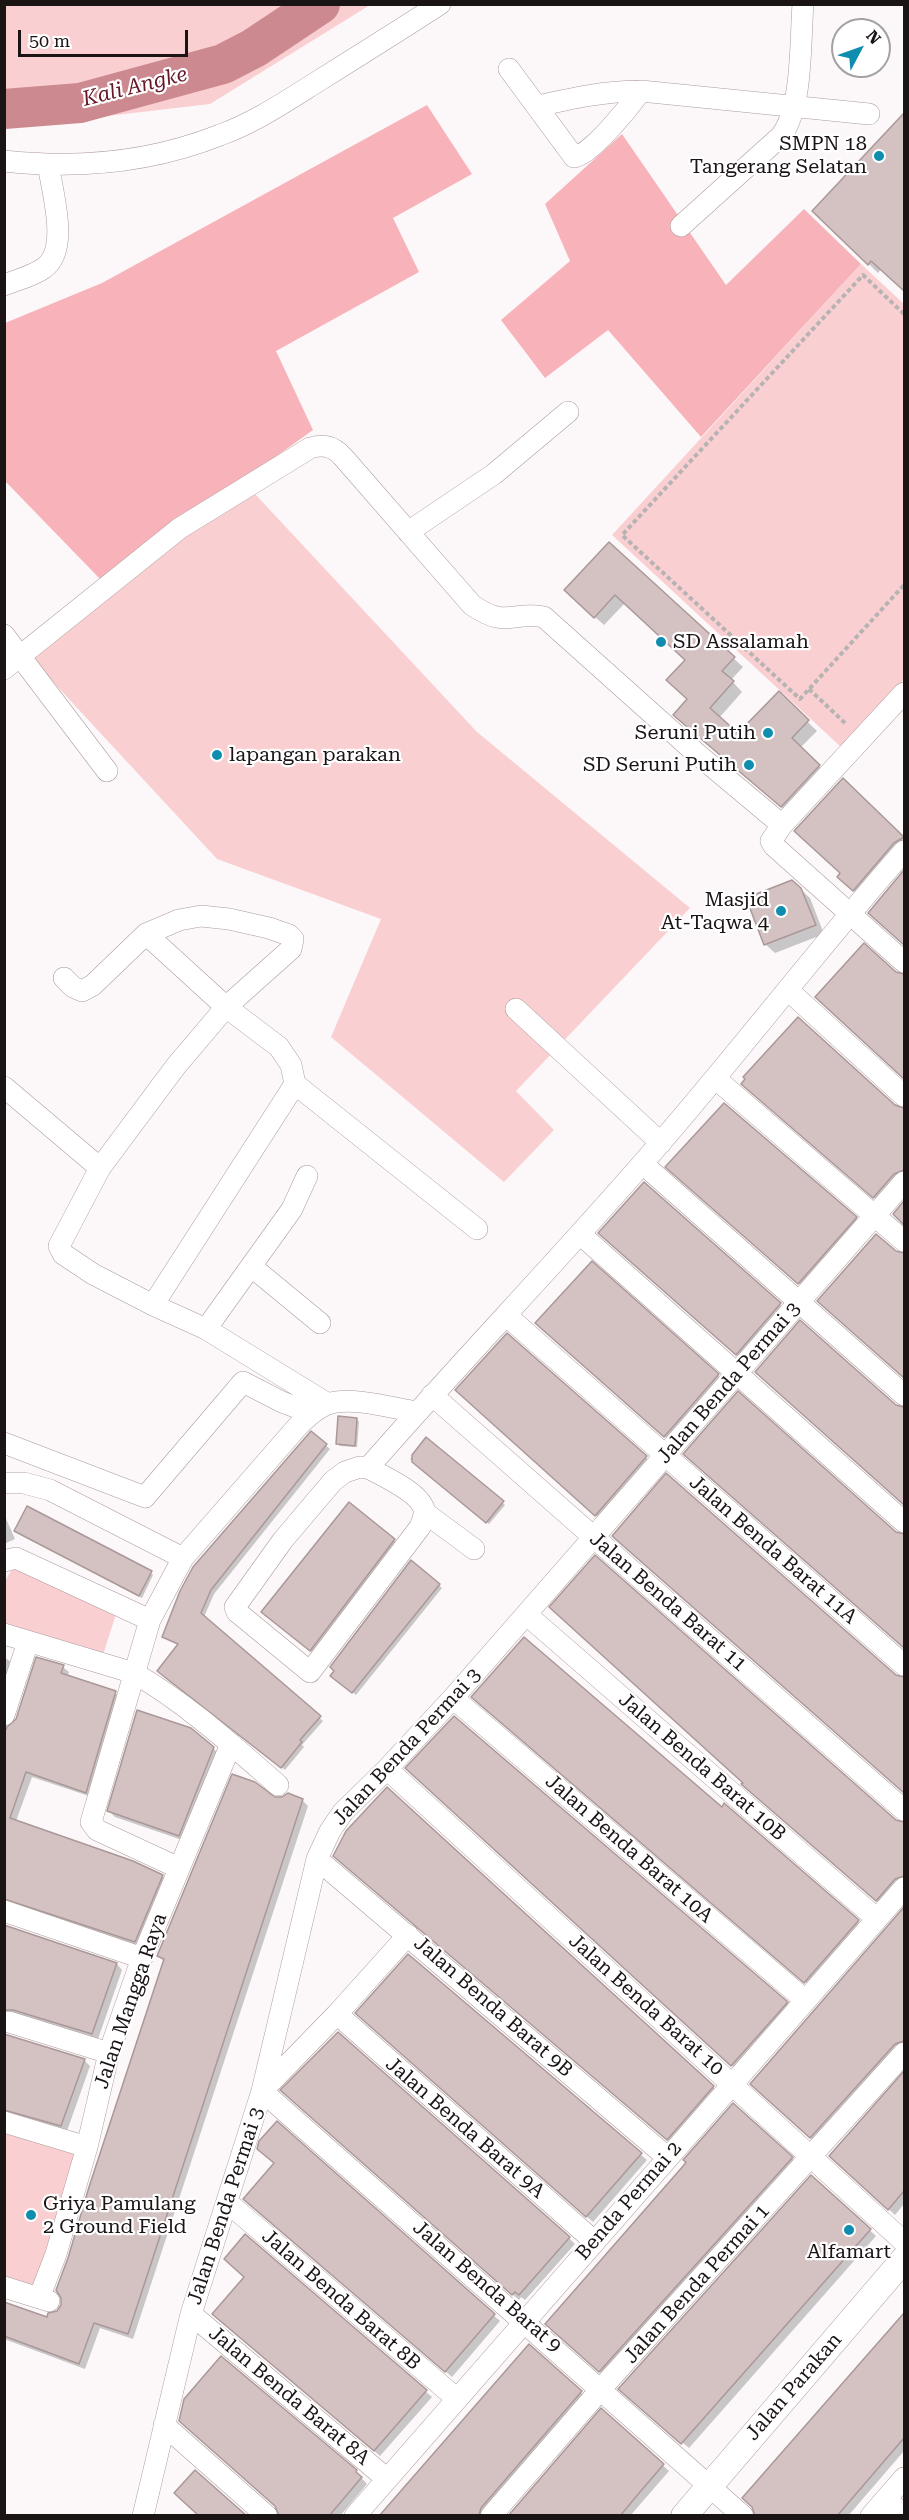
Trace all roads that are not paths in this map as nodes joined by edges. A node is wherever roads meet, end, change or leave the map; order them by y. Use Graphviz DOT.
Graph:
graph roads {
  1 [pos="440,4"];
  2 [pos="803,4"];
  3 [pos="510,69"];
  4 [pos="641,91"];
  5 [pos="538,106"];
  6 [pos="795,106"];
  7 [pos="869,114"];
  8 [pos="4,161"];
  9 [pos="48,164"];
  10 [pos="681,226"];
  11 [pos="4,285"];
  12 [pos="568,412"];
  13 [pos="408,532"];
  14 [pos="4,635"];
  15 [pos="12,662"];
  16 [pos="904,693"];
  17 [pos="107,771"];
  18 [pos="782,825"];
  19 [pos="904,851"];
  20 [pos="850,913"];
  21 [pos="146,934"];
  22 [pos="904,962"];
  23 [pos="64,978"];
  24 [pos="788,990"];
  25 [pos="226,1007"];
  26 [pos="516,1009"];
  27 [pos="716,1079"];
  28 [pos="295,1084"];
  29 [pos="4,1087"];
  30 [pos="904,1096"];
  31 [pos="661,1143"];
  32 [pos="642,1164"];
  33 [pos="100,1168"];
  34 [pos="307,1176"];
  35 [pos="904,1182"];
  36 [pos="876,1215"];
  37 [pos="477,1229"];
  38 [pos="580,1234"];
  39 [pos="904,1241"];
  40 [pos="252,1267"];
  41 [pos="798,1302"];
  42 [pos="153,1305"];
  43 [pos="507,1316"];
  44 [pos="320,1323"];
  45 [pos="207,1329"];
  46 [pos="737,1373"];
  47 [pos="432,1395"];
  48 [pos="904,1395"];
  49 [pos="320,1408"];
  50 [pos="416,1412"];
  51 [pos="4,1443"];
  52 [pos="665,1457"];
  53 [pos="368,1468"];
  54 [pos="4,1483"];
  55 [pos="424,1512"];
  56 [pos="904,1521"];
  57 [pos="595,1538"];
  58 [pos="474,1549"];
  59 [pos="183,1558"];
  60 [pos="4,1561"];
  61 [pos="527,1615"];
  62 [pos="150,1620"];
  63 [pos="4,1634"];
  64 [pos="28,1642"];
  65 [pos="904,1665"];
  66 [pos="134,1673"];
  67 [pos="453,1698"];
  68 [pos="4,1715"];
  69 [pos="231,1744"];
  70 [pos="387,1769"];
  71 [pos="278,1785"];
  72 [pos="904,1810"];
  73 [pos="317,1859"];
  74 [pos="179,1868"];
  75 [pos="904,1888"];
  76 [pos="4,1911"];
  77 [pos="877,1919"];
  78 [pos="408,1935"];
  79 [pos="142,1958"];
  80 [pos="805,2000"];
  81 [pos="337,2014"];
  82 [pos="9,2022"];
  83 [pos="110,2053"];
  84 [pos="904,2053"];
  85 [pos="731,2084"];
  86 [pos="262,2091"];
  87 [pos="4,2122"];
  88 [pos="87,2147"];
  89 [pos="667,2157"];
  90 [pos="812,2158"];
  91 [pos="227,2202"];
  92 [pos="594,2241"];
  93 [pos="904,2242"];
  94 [pos="904,2259"];
  95 [pos="4,2287"];
  96 [pos="191,2314"];
  97 [pos="524,2320"];
  98 [pos="602,2388"];
  99 [pos="456,2398"];
  100 [pos="164,2425"];
  101 [pos="904,2478"];
  102 [pos="387,2479"];
  103 [pos="710,2486"];
  104 [pos="886,2499"];
  105 [pos="904,2515"];
  106 [pos="143,2516"];
  107 [pos="267,2516"];
  108 [pos="355,2516"];
  109 [pos="491,2516"];
  110 [pos="684,2516"];
  111 [pos="743,2516"];
  112 [pos="871,2516"];
  1 -- 9 [label="street"];
  2 -- 6 [label="street"];
  3 -- 5 [label="street"];
  4 -- 5 [label="street"];
  4 -- 5 [label="street"];
  4 -- 6 [label="street"];
  6 -- 7 [label="street"];
  6 -- 10 [label="street"];
  8 -- 9 [label="street"];
  9 -- 11 [label="street"];
  12 -- 13 [label="street"];
  13 -- 15 [label="street"];
  13 -- 18 [label="street"];
  14 -- 15 [label="street"];
  15 -- 17 [label="street"];
  16 -- 18 [label="street"];
  18 -- 20 [label="street"];
  19 -- 20 [label="street"];
  20 -- 22 [label="street"];
  20 -- 24 [label="street"];
  21 -- 23 [label="street"];
  21 -- 25 [label="street"];
  21 -- 25 [label="street"];
  24 -- 27 [label="street"];
  24 -- 30 [label="street"];
  25 -- 28 [label="street"];
  25 -- 33 [label="street"];
  26 -- 31 [label="street"];
  27 -- 31 [label="street"];
  27 -- 36 [label="street"];
  28 -- 37 [label="street"];
  28 -- 42 [label="street"];
  29 -- 33 [label="street"];
  31 -- 32 [label="street"];
  32 -- 38 [label="street"];
  32 -- 41 [label="street"];
  33 -- 42 [label="street"];
  34 -- 40 [label="street"];
  35 -- 36 [label="street, Jalan Benda Permai 3"];
  36 -- 39 [label="street"];
  36 -- 41 [label="street, Jalan Benda Permai 3"];
  38 -- 43 [label="street"];
  38 -- 46 [label="street"];
  40 -- 44 [label="street"];
  40 -- 45 [label="street"];
  41 -- 46 [label="street, Jalan Benda Permai 3"];
  41 -- 48 [label="street"];
  42 -- 45 [label="street"];
  43 -- 47 [label="street"];
  43 -- 52 [label="street, Jalan Benda Barat 11A"];
  45 -- 49 [label="street"];
  46 -- 52 [label="street, Jalan Benda Permai 3"];
  46 -- 56 [label="street"];
  47 -- 50 [label="street"];
  47 -- 57 [label="street, Jalan Benda Barat 11"];
  49 -- 50 [label="street"];
  49 -- 51 [label="street"];
  49 -- 59 [label="street"];
  50 -- 53 [label="street"];
  52 -- 57 [label="street, Jalan Benda Permai 3"];
  52 -- 65 [label="street, Jalan Benda Barat 11A"];
  53 -- 55 [label="street"];
  53 -- 55 [label="street"];
  54 -- 59 [label="street"];
  55 -- 58 [label="street"];
  57 -- 61 [label="street, Jalan Benda Permai 3"];
  57 -- 72 [label="street, Jalan Benda Barat 11"];
  59 -- 62 [label="street"];
  60 -- 62 [label="street"];
  61 -- 67 [label="street, Jalan Benda Permai 3"];
  61 -- 77 [label="street, Jalan Benda Barat 10B"];
  62 -- 66 [label="street"];
  63 -- 64 [label="street"];
  64 -- 66 [label="street"];
  64 -- 68 [label="street"];
  66 -- 69 [label="street"];
  66 -- 74 [label="street"];
  67 -- 70 [label="street, Jalan Benda Permai 3"];
  67 -- 80 [label="street, Jalan Benda Barat 10A"];
  69 -- 71 [label="street"];
  69 -- 74 [label="street, Jalan Mangga Raya"];
  70 -- 73 [label="street, Jalan Benda Permai 3"];
  70 -- 85 [label="street, Jalan Benda Barat 10"];
  73 -- 78 [label="street, Jalan Benda Barat 9B"];
  73 -- 86 [label="street, Jalan Benda Permai 3"];
  74 -- 79 [label="street, Jalan Mangga Raya"];
  75 -- 77 [label="street, Benda Permai 2"];
  76 -- 79 [label="street"];
  77 -- 80 [label="street, Benda Permai 2"];
  78 -- 81 [label="street"];
  78 -- 89 [label="street, Jalan Benda Barat 9B"];
  79 -- 83 [label="street, Jalan Mangga Raya"];
  80 -- 85 [label="street, Benda Permai 2"];
  81 -- 86 [label="street"];
  81 -- 92 [label="street, Jalan Benda Barat 9A"];
  82 -- 83 [label="street"];
  83 -- 88 [label="street, Jalan Mangga Raya"];
  84 -- 90 [label="street, Jalan Benda Permai 1"];
  85 -- 89 [label="street, Benda Permai 2"];
  85 -- 90 [label="street, Jalan Benda Barat 10"];
  86 -- 91 [label="street, Jalan Benda Permai 3"];
  86 -- 97 [label="street, Jalan Benda Barat 9"];
  87 -- 88 [label="street"];
  88 -- 95 [label="street, Jalan Mangga Raya"];
  89 -- 92 [label="street, Benda Permai 2"];
  90 -- 93 [label="street, Jalan Benda Barat 10"];
  90 -- 98 [label="street, Jalan Benda Permai 1"];
  91 -- 96 [label="street, Jalan Benda Permai 3"];
  91 -- 99 [label="street, Jalan Benda Barat 8B"];
  92 -- 97 [label="street, Benda Permai 2"];
  94 -- 103 [label="street, Jalan Parakan"];
  96 -- 100 [label="street, Jalan Benda Permai 3"];
  96 -- 102 [label="street, Jalan Benda Barat 8A"];
  97 -- 98 [label="street, Jalan Benda Barat 9"];
  97 -- 99 [label="street, Benda Permai 2"];
  98 -- 103 [label="street, Jalan Benda Barat 9"];
  98 -- 109 [label="street, Jalan Benda Permai 1"];
  99 -- 102 [label="street, Benda Permai 2"];
  100 -- 106 [label="street, Jalan Benda Permai 3"];
  100 -- 107 [label="street"];
  101 -- 104 [label="street"];
  102 -- 108 [label="street, Benda Permai 2"];
  103 -- 110 [label="street, Jalan Parakan"];
  103 -- 111 [label="street, Jalan Benda Barat 9"];
  104 -- 105 [label="street"];
  104 -- 112 [label="street"];
}
